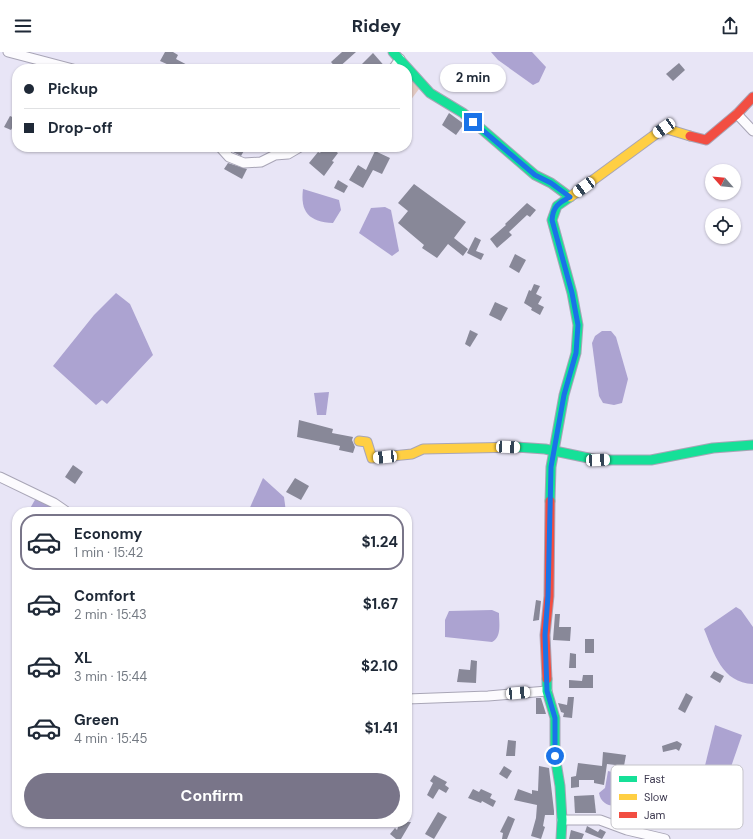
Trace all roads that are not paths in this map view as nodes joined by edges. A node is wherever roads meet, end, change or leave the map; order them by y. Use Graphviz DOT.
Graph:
graph roads {
  1 [pos="8,52"];
  2 [pos="393,52"];
  3 [pos="400,59"];
  4 [pos="54,64"];
  5 [pos="396,64"];
  6 [pos="404,64"];
  7 [pos="412,73"];
  8 [pos="753,97"];
  9 [pos="737,114"];
  10 [pos="753,131"];
  11 [pos="224,152"];
  12 [pos="291,152"];
  13 [pos="570,197"];
  14 [pos="359,441"];
  15 [pos="753,445"];
  16 [pos="553,452"];
  17 [pos="0,477"];
  18 [pos="60,507"];
  19 [pos="547,691"];
  20 [pos="412,698"];
  21 [pos="562,820"];
  22 [pos="611,824"];
  23 [pos="624,829"];
  24 [pos="561,839"];
  25 [pos="666,839"];
  1 -- 4 [label="street"];
  2 -- 3 [label="street"];
  3 -- 5 [label="street"];
  3 -- 6 [label="street"];
  7 -- 13 [label="street"];
  8 -- 9 [label="street"];
  9 -- 10 [label="street"];
  9 -- 13 [label="street"];
  11 -- 12 [label="street"];
  13 -- 16 [label="street"];
  14 -- 16 [label="street"];
  15 -- 16 [label="street"];
  16 -- 19 [label="street"];
  17 -- 18 [label="street"];
  19 -- 20 [label="street"];
  19 -- 21 [label="street"];
  21 -- 22 [label="street"];
  21 -- 24 [label="street"];
  23 -- 25 [label="street"];
}
